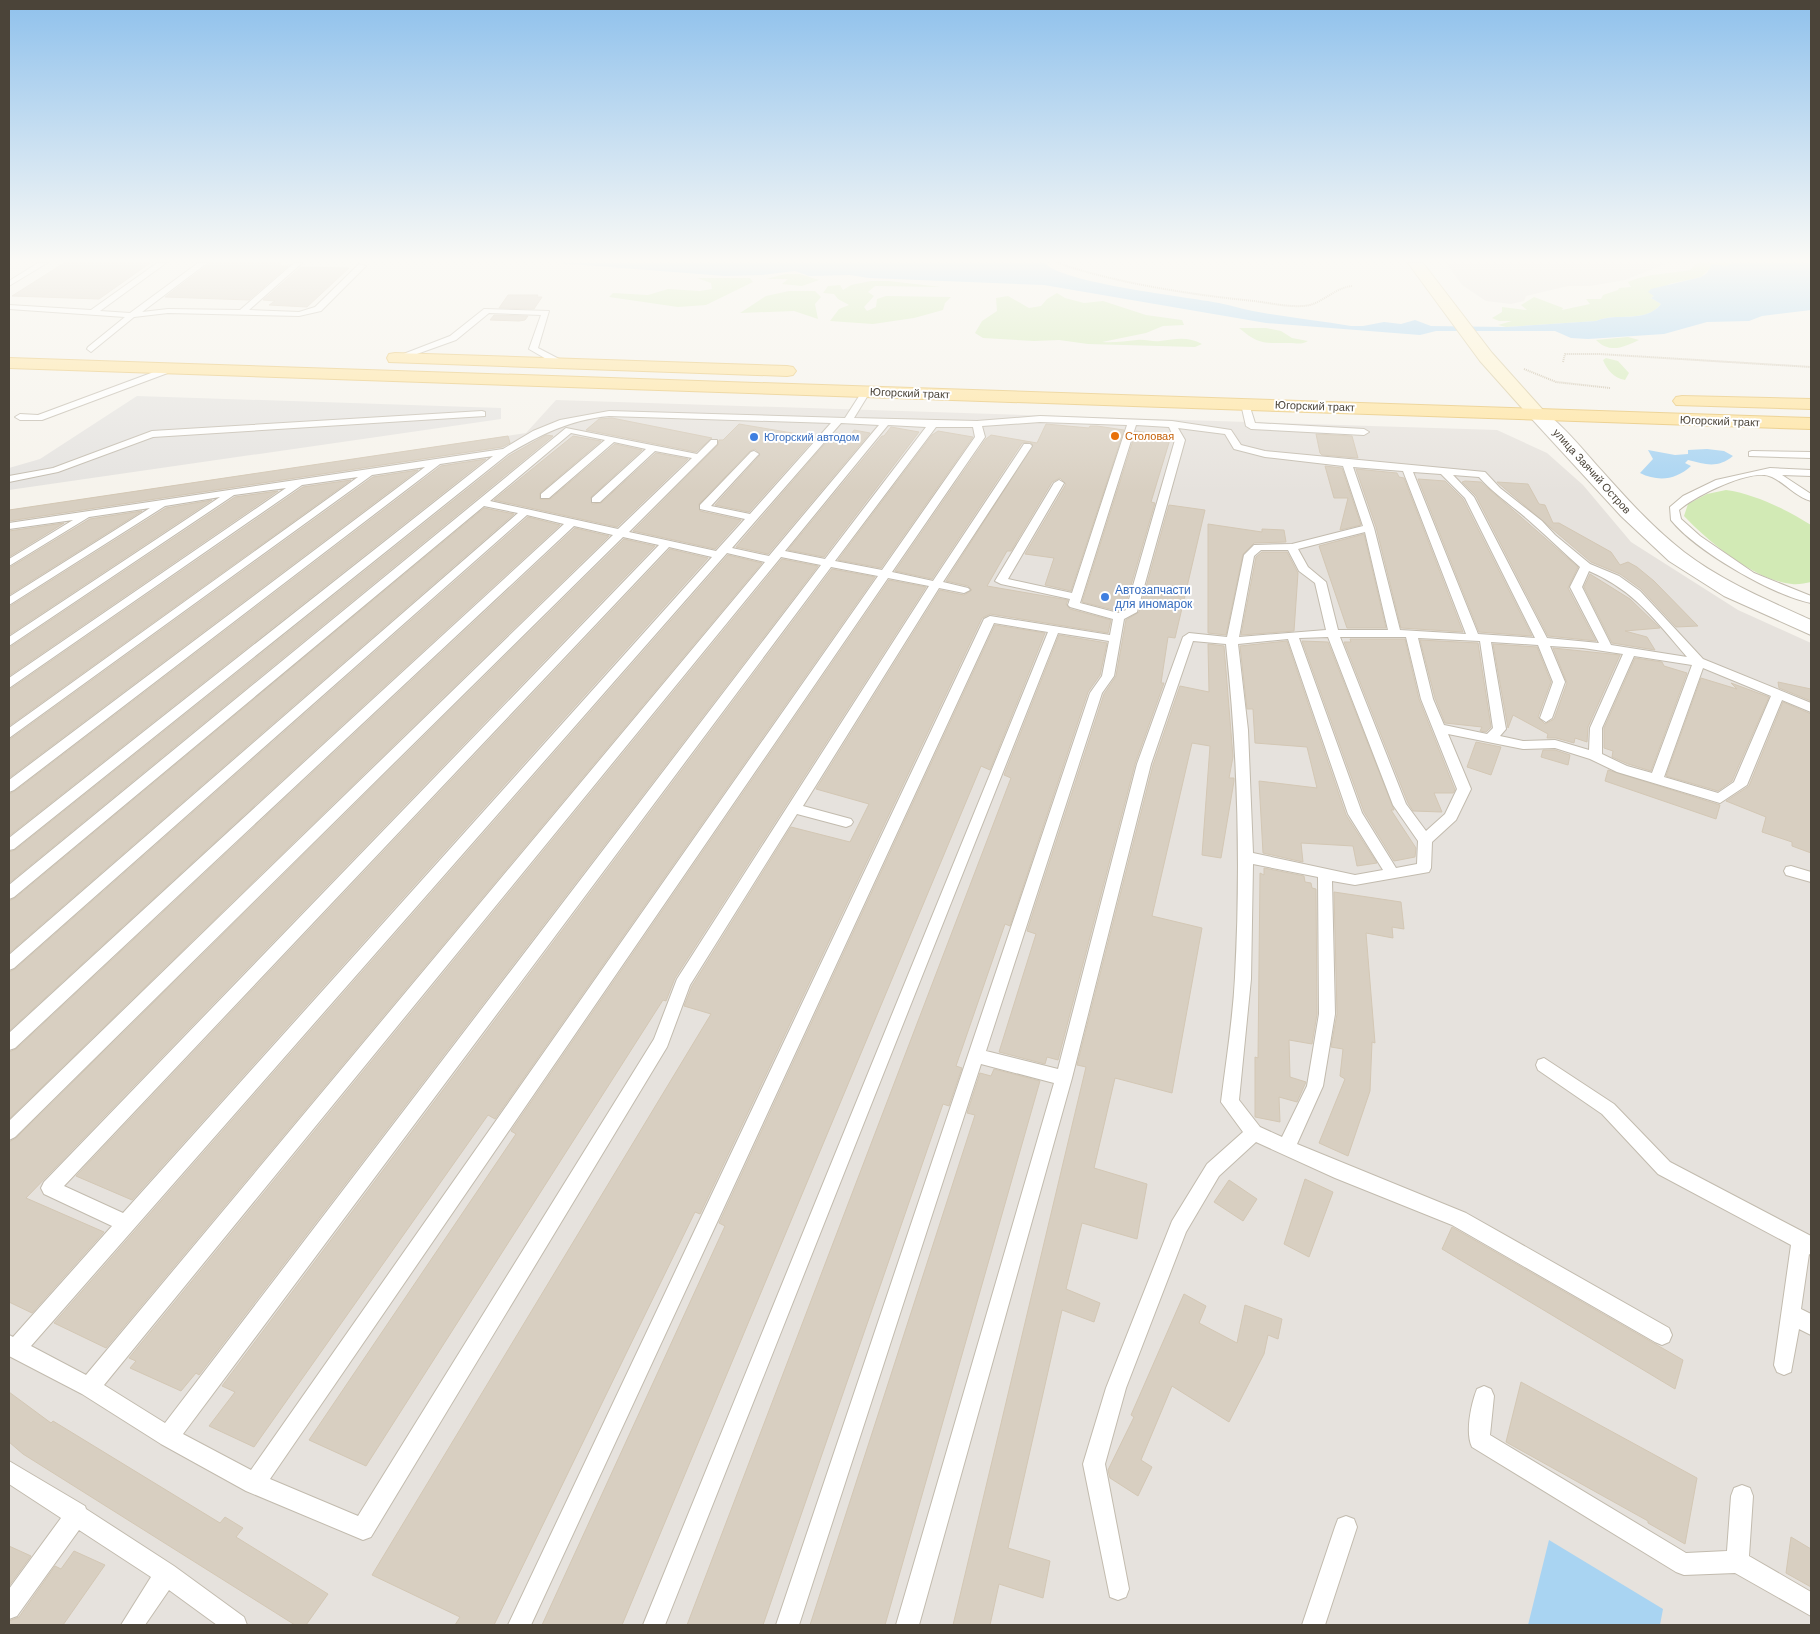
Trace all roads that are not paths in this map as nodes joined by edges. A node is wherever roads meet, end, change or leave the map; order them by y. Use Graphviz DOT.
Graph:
graph roads {
  1 [pos="103,339"];
  2 [pos="449,339"];
  3 [pos="537,339"];
  4 [pos="1472,339"];
  5 [pos="73,348"];
  6 [pos="92,349"];
  7 [pos="121,350"];
  8 [pos="378,357"];
  9 [pos="397,358"];
  10 [pos="558,362"];
  11 [pos="9,364"];
  12 [pos="170,369"];
  13 [pos="809,371"];
  14 [pos="866,392"];
  15 [pos="1500,394"];
  16 [pos="1519,394"];
  17 [pos="1667,401"];
  18 [pos="1245,404"];
  19 [pos="1538,404"];
  20 [pos="1811,404"];
  21 [pos="482,414"];
  22 [pos="20,418"];
  23 [pos="844,420"];
  24 [pos="1080,421"];
  25 [pos="886,422"];
  26 [pos="1132,423"];
  27 [pos="933,424"];
  28 [pos="977,424"];
  29 [pos="1172,424"];
  30 [pos="1811,424"];
  31 [pos="1364,432"];
  32 [pos="1079,433"];
  33 [pos="612,439"];
  34 [pos="714,442"];
  35 [pos="1027,446"];
  36 [pos="654,447"];
  37 [pos="505,452"];
  38 [pos="754,454"];
  39 [pos="1752,454"];
  40 [pos="1811,455"];
  41 [pos="699,456"];
  42 [pos="437,462"];
  43 [pos="1348,462"];
  44 [pos="1407,468"];
  45 [pos="1444,471"];
  46 [pos="1770,471"];
  47 [pos="371,472"];
  48 [pos="1811,474"];
  49 [pos="9,479"];
  50 [pos="301,483"];
  51 [pos="1059,483"];
  52 [pos="234,493"];
  53 [pos="545,496"];
  54 [pos="1811,498"];
  55 [pos="596,500"];
  56 [pos="481,502"];
  57 [pos="165,503"];
  58 [pos="525,512"];
  59 [pos="89,514"];
  60 [pos="752,518"];
  61 [pos="572,522"];
  62 [pos="9,526"];
  63 [pos="1369,528"];
  64 [pos="621,533"];
  65 [pos="667,543"];
  66 [pos="1292,547"];
  67 [pos="722,552"];
  68 [pos="775,556"];
  69 [pos="9,563"];
  70 [pos="828,563"];
  71 [pos="1586,566"];
  72 [pos="883,574"];
  73 [pos="936,584"];
  74 [pos="964,590"];
  75 [pos="1077,597"];
  76 [pos="1811,600"];
  77 [pos="9,602"];
  78 [pos="1119,617"];
  79 [pos="1811,628"];
  80 [pos="1054,630"];
  81 [pos="1395,632"];
  82 [pos="1333,634"];
  83 [pos="1411,634"];
  84 [pos="1292,635"];
  85 [pos="1115,639"];
  86 [pos="1480,639"];
  87 [pos="1232,640"];
  88 [pos="9,642"];
  89 [pos="1544,642"];
  90 [pos="1606,648"];
  91 [pos="1630,652"];
  92 [pos="1699,662"];
  93 [pos="9,684"];
  94 [pos="1778,694"];
  95 [pos="1811,708"];
  96 [pos="1546,718"];
  97 [pos="1438,728"];
  98 [pos="9,734"];
  99 [pos="1492,738"];
  100 [pos="1595,756"];
  101 [pos="1656,779"];
  102 [pos="9,787"];
  103 [pos="794,808"];
  104 [pos="846,822"];
  105 [pos="1426,840"];
  106 [pos="9,844"];
  107 [pos="1246,857"];
  108 [pos="1791,871"];
  109 [pos="1392,873"];
  110 [pos="1324,874"];
  111 [pos="1811,877"];
  112 [pos="9,892"];
  113 [pos="9,964"];
  114 [pos="9,1043"];
  115 [pos="975,1055"];
  116 [pos="1544,1066"];
  117 [pos="1064,1078"];
  118 [pos="9,1132"];
  119 [pos="1254,1133"];
  120 [pos="1287,1146"];
  121 [pos="126,1224"];
  122 [pos="1806,1244"];
  123 [pos="1791,1314"];
  124 [pos="1811,1325"];
  125 [pos="1662,1335"];
  126 [pos="12,1346"];
  127 [pos="1784,1365"];
  128 [pos="88,1387"];
  129 [pos="1484,1396"];
  130 [pos="168,1437"];
  131 [pos="9,1472"];
  132 [pos="254,1483"];
  133 [pos="1742,1496"];
  134 [pos="77,1514"];
  135 [pos="1346,1527"];
  136 [pos="1737,1562"];
  137 [pos="166,1574"];
  138 [pos="1118,1588"];
  139 [pos="1811,1605"];
  140 [pos="9,1608"];
  141 [pos="132,1625"];
  142 [pos="236,1625"];
  143 [pos="519,1625"];
  144 [pos="654,1625"];
  145 [pos="787,1625"];
  146 [pos="908,1625"];
  147 [pos="1313,1625"];
  1 -- 6 [label="lane"];
  2 -- 9 [label="lane"];
  3 -- 10 [label="lane"];
  4 -- 16 [label="main road, улица Заячий Остров"];
  5 -- 6 [label="main road"];
  6 -- 7 [label="main road"];
  8 -- 9 [label="main road"];
  9 -- 10 [label="main road"];
  10 -- 13 [label="main road"];
  11 -- 12 [label="main road, Югорский тракт"];
  12 -- 14 [label="main road, Югорский тракт"];
  12 -- 22 [label="lane"];
  14 -- 18 [label="main road, Югорский тракт"];
  14 -- 23 [label="lane"];
  15 -- 16 [label="main road"];
  16 -- 19 [label="main road, улица Заячий Остров"];
  17 -- 20 [label="main road, Югорский тракт"];
  18 -- 19 [label="main road, Югорский тракт"];
  18 -- 31 [label="lane"];
  19 -- 30 [label="main road, Югорский тракт"];
  19 -- 79 [label="street, улица Заячий Остров"];
  21 -- 49 [label="lane"];
  23 -- 25 [label="lane"];
  23 -- 37 [label="lane"];
  23 -- 60 [label="lane"];
  24 -- 26 [label="lane"];
  24 -- 28 [label="lane"];
  24 -- 32 [label="lane"];
  25 -- 27 [label="lane"];
  25 -- 68 [label="lane"];
  26 -- 29 [label="lane"];
  26 -- 75 [label="lane"];
  27 -- 28 [label="lane"];
  27 -- 70 [label="lane"];
  28 -- 72 [label="lane"];
  29 -- 43 [label="lane"];
  29 -- 78 [label="lane"];
  33 -- 36 [label="lane"];
  33 -- 53 [label="lane"];
  33 -- 56 [label="lane"];
  34 -- 41 [label="lane"];
  35 -- 73 [label="lane"];
  36 -- 41 [label="lane"];
  36 -- 55 [label="lane"];
  37 -- 42 [label="lane"];
  37 -- 106 [label="lane"];
  38 -- 60 [label="lane"];
  39 -- 40 [label="lane"];
  41 -- 64 [label="lane"];
  42 -- 47 [label="lane"];
  42 -- 102 [label="lane"];
  43 -- 44 [label="lane"];
  43 -- 63 [label="lane"];
  44 -- 45 [label="lane"];
  44 -- 86 [label="lane"];
  45 -- 71 [label="lane"];
  45 -- 89 [label="lane"];
  46 -- 48 [label="lane"];
  46 -- 54 [label="lane"];
  46 -- 76 [label="lane"];
  47 -- 50 [label="lane"];
  47 -- 98 [label="lane"];
  50 -- 52 [label="lane"];
  50 -- 93 [label="lane"];
  51 -- 75 [label="lane"];
  52 -- 57 [label="lane"];
  52 -- 88 [label="lane"];
  56 -- 58 [label="lane"];
  56 -- 112 [label="lane"];
  57 -- 59 [label="lane"];
  57 -- 77 [label="lane"];
  58 -- 61 [label="lane"];
  58 -- 113 [label="lane"];
  59 -- 62 [label="lane"];
  59 -- 69 [label="lane"];
  60 -- 67 [label="lane"];
  61 -- 64 [label="lane"];
  61 -- 114 [label="lane"];
  63 -- 66 [label="lane"];
  63 -- 81 [label="lane"];
  64 -- 65 [label="lane"];
  64 -- 118 [label="lane"];
  65 -- 67 [label="lane"];
  65 -- 121 [label="lane"];
  66 -- 82 [label="lane"];
  66 -- 87 [label="lane"];
  67 -- 68 [label="lane"];
  67 -- 121 [label="lane"];
  68 -- 70 [label="lane"];
  68 -- 128 [label="lane"];
  70 -- 72 [label="lane"];
  70 -- 130 [label="lane"];
  71 -- 90 [label="lane"];
  71 -- 92 [label="lane"];
  72 -- 73 [label="lane"];
  72 -- 132 [label="lane"];
  73 -- 74 [label="lane"];
  73 -- 103 [label="lane"];
  75 -- 78 [label="lane"];
  78 -- 85 [label="lane"];
  80 -- 85 [label="lane"];
  80 -- 143 [label="lane"];
  80 -- 144 [label="lane"];
  81 -- 82 [label="lane"];
  81 -- 83 [label="lane"];
  82 -- 84 [label="lane"];
  82 -- 105 [label="lane"];
  83 -- 86 [label="lane"];
  83 -- 97 [label="lane"];
  84 -- 87 [label="lane"];
  84 -- 109 [label="lane"];
  85 -- 115 [label="lane"];
  86 -- 89 [label="lane"];
  86 -- 99 [label="lane"];
  87 -- 107 [label="lane"];
  87 -- 117 [label="lane"];
  89 -- 90 [label="lane"];
  89 -- 96 [label="lane"];
  90 -- 91 [label="lane"];
  91 -- 92 [label="lane"];
  91 -- 100 [label="lane"];
  92 -- 94 [label="lane"];
  92 -- 101 [label="lane"];
  94 -- 95 [label="lane"];
  94 -- 101 [label="lane"];
  97 -- 99 [label="lane"];
  97 -- 105 [label="lane"];
  99 -- 100 [label="lane"];
  100 -- 101 [label="lane"];
  103 -- 104 [label="lane"];
  103 -- 132 [label="lane"];
  105 -- 109 [label="lane"];
  107 -- 110 [label="lane"];
  107 -- 119 [label="lane"];
  108 -- 111 [label="lane"];
  109 -- 110 [label="lane"];
  110 -- 120 [label="lane"];
  115 -- 117 [label="lane"];
  115 -- 145 [label="lane"];
  116 -- 122 [label="lane"];
  117 -- 146 [label="lane"];
  119 -- 120 [label="lane"];
  119 -- 138 [label="lane"];
  120 -- 125 [label="lane"];
  121 -- 126 [label="lane"];
  122 -- 123 [label="lane"];
  123 -- 124 [label="lane"];
  123 -- 127 [label="lane"];
  126 -- 128 [label="lane"];
  128 -- 130 [label="lane"];
  129 -- 136 [label="lane"];
  130 -- 132 [label="lane"];
  131 -- 134 [label="lane"];
  133 -- 136 [label="lane"];
  134 -- 137 [label="lane"];
  134 -- 140 [label="lane"];
  135 -- 147 [label="lane"];
  136 -- 139 [label="lane"];
  137 -- 141 [label="lane"];
  137 -- 142 [label="lane"];
}
